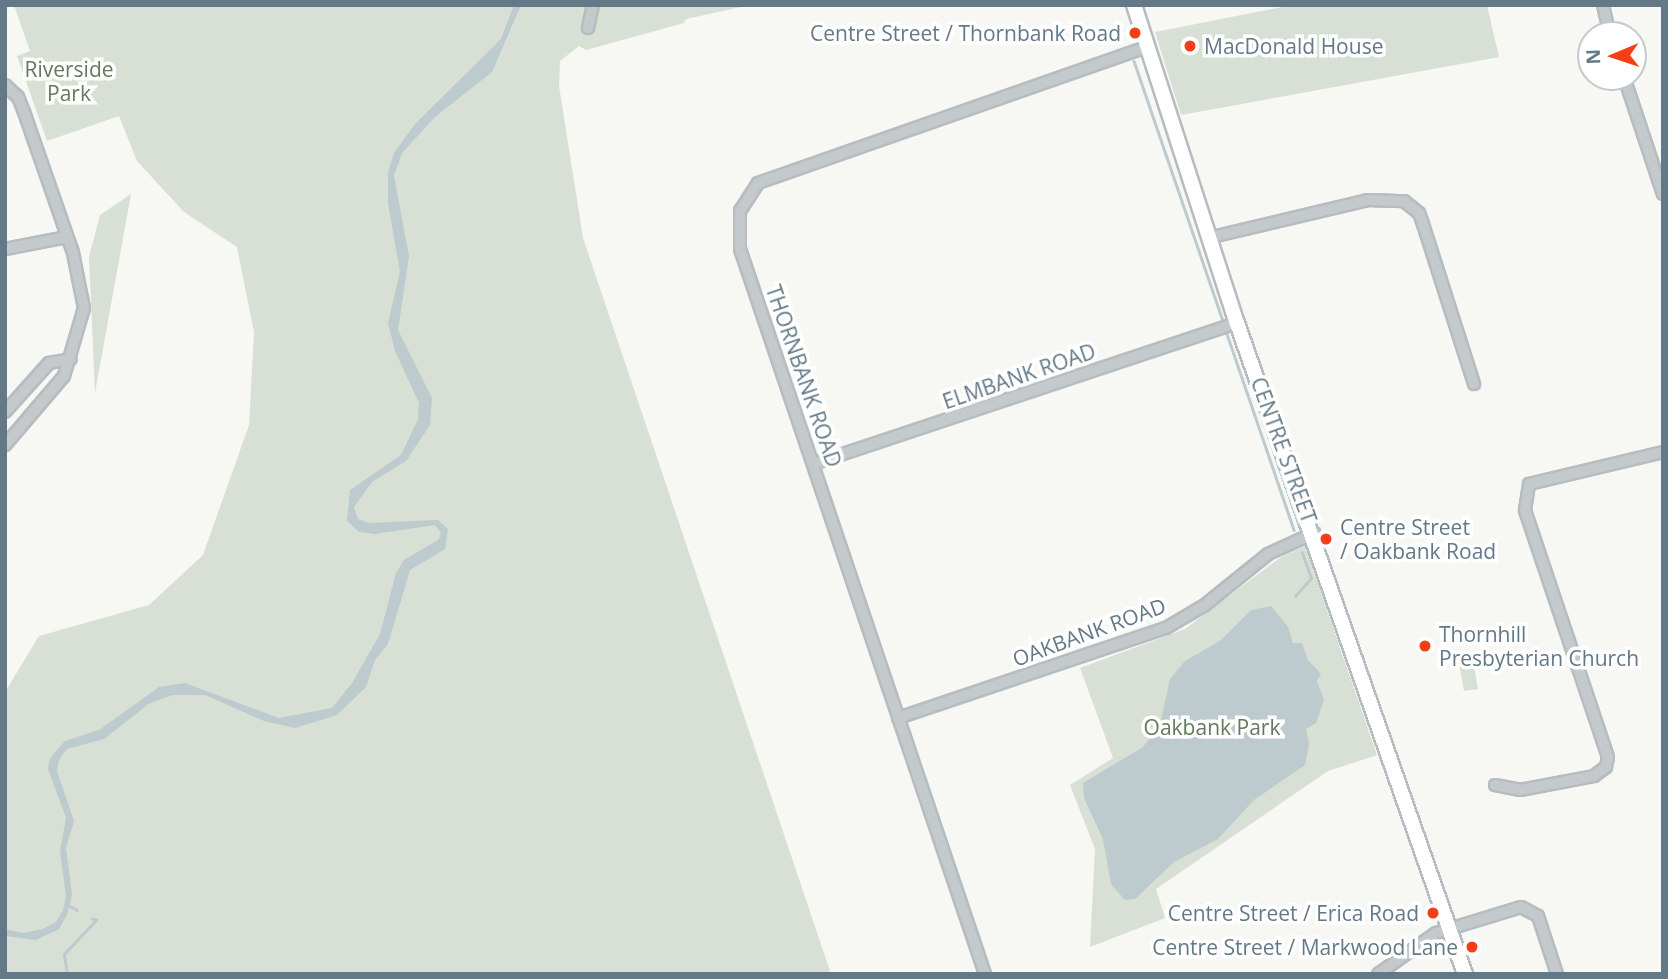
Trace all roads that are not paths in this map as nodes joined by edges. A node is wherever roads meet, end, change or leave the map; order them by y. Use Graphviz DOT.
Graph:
graph roads {
  1 [pos="593,5"];
  2 [pos="1133,5"];
  3 [pos="588,28"];
  4 [pos="1147,47"];
  5 [pos="9,87"];
  6 [pos="1629,91"];
  7 [pos="1663,194"];
  8 [pos="67,237"];
  9 [pos="1212,237"];
  10 [pos="5,249"];
  11 [pos="1237,323"];
  12 [pos="71,359"];
  13 [pos="1474,384"];
  14 [pos="5,412"];
  15 [pos="5,445"];
  16 [pos="1663,452"];
  17 [pos="813,464"];
  18 [pos="1314,533"];
  19 [pos="898,718"];
  20 [pos="1495,785"];
  21 [pos="1450,928"];
  22 [pos="985,974"];
  23 [pos="1378,974"];
  24 [pos="1465,974"];
  25 [pos="1557,974"];
  1 -- 3 [label="street"];
  2 -- 4 [label="main road, CENTRE STREET"];
  4 -- 9 [label="main road, CENTRE STREET"];
  4 -- 17 [label="street, THORNBANK ROAD"];
  5 -- 8 [label="street"];
  6 -- 7 [label="street"];
  8 -- 10 [label="street"];
  8 -- 12 [label="street"];
  9 -- 11 [label="main road, CENTRE STREET"];
  9 -- 13 [label="street"];
  11 -- 17 [label="street, ELMBANK ROAD"];
  11 -- 18 [label="main road, CENTRE STREET"];
  12 -- 14 [label="street"];
  12 -- 15 [label="street"];
  16 -- 20 [label="street"];
  17 -- 19 [label="street, THORNBANK ROAD"];
  18 -- 19 [label="street, OAKBANK ROAD"];
  18 -- 21 [label="main road, CENTRE STREET"];
  19 -- 22 [label="street, THORNBANK ROAD"];
  21 -- 23 [label="street"];
  21 -- 24 [label="main road, CENTRE STREET"];
  21 -- 25 [label="street"];
}
